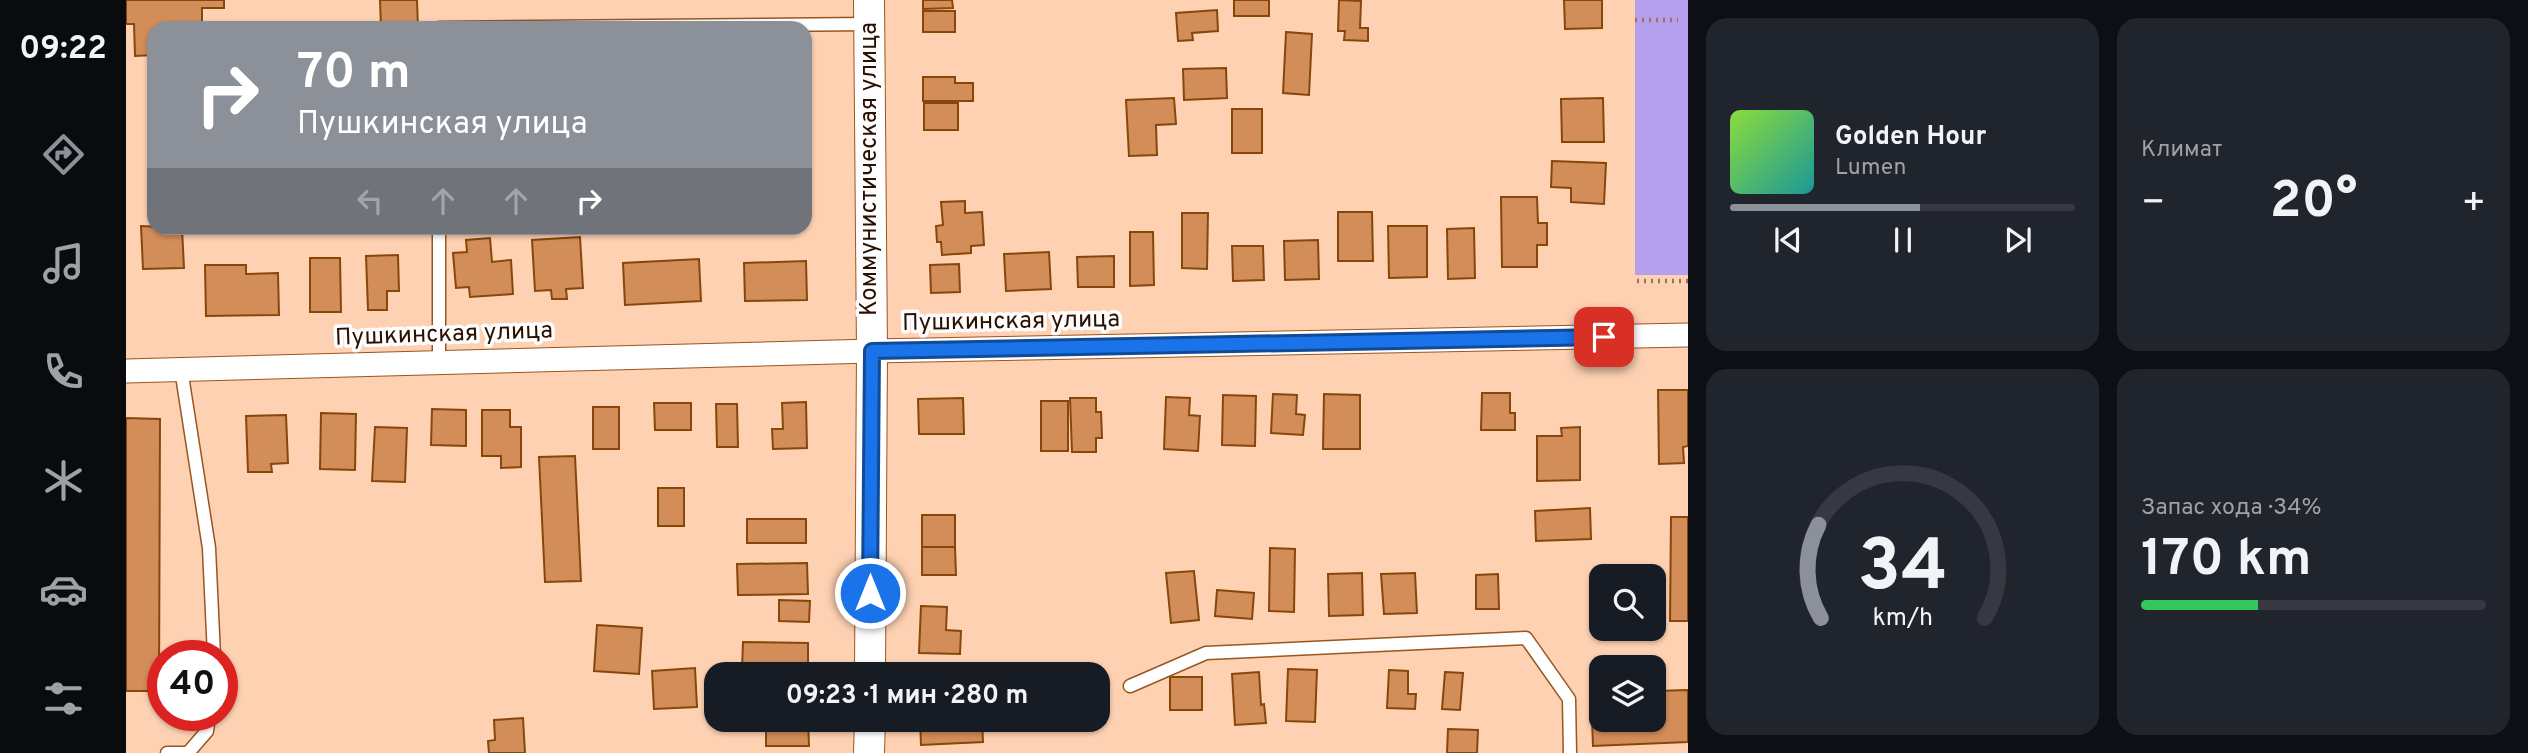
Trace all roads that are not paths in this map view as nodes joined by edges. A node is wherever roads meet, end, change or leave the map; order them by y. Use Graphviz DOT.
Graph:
graph roads {
  1 [pos="869,12"];
  2 [pos="627,21"];
  3 [pos="439,235"];
  4 [pos="1688,335"];
  5 [pos="872,351"];
  6 [pos="439,361"];
  7 [pos="181,369"];
  8 [pos="126,371"];
  9 [pos="213,640"];
  10 [pos="870,662"];
  11 [pos="1130,686"];
  12 [pos="207,731"];
  13 [pos="870,732"];
  14 [pos="167,753"];
  15 [pos="869,753"];
  16 [pos="1570,753"];
  1 -- 2 [label="lane"];
  1 -- 5 [label="street, Коммунистическая улица"];
  3 -- 6 [label="lane"];
  4 -- 5 [label="street, Пушкинская улица"];
  5 -- 6 [label="street, Пушкинская улица"];
  5 -- 10 [label="street, Коммунистическая улица"];
  6 -- 7 [label="street, Пушкинская улица"];
  7 -- 8 [label="street, Пушкинская улица"];
  7 -- 9 [label="lane"];
  11 -- 16 [label="lane"];
  12 -- 14 [label="lane"];
  13 -- 15 [label="street"];
}
